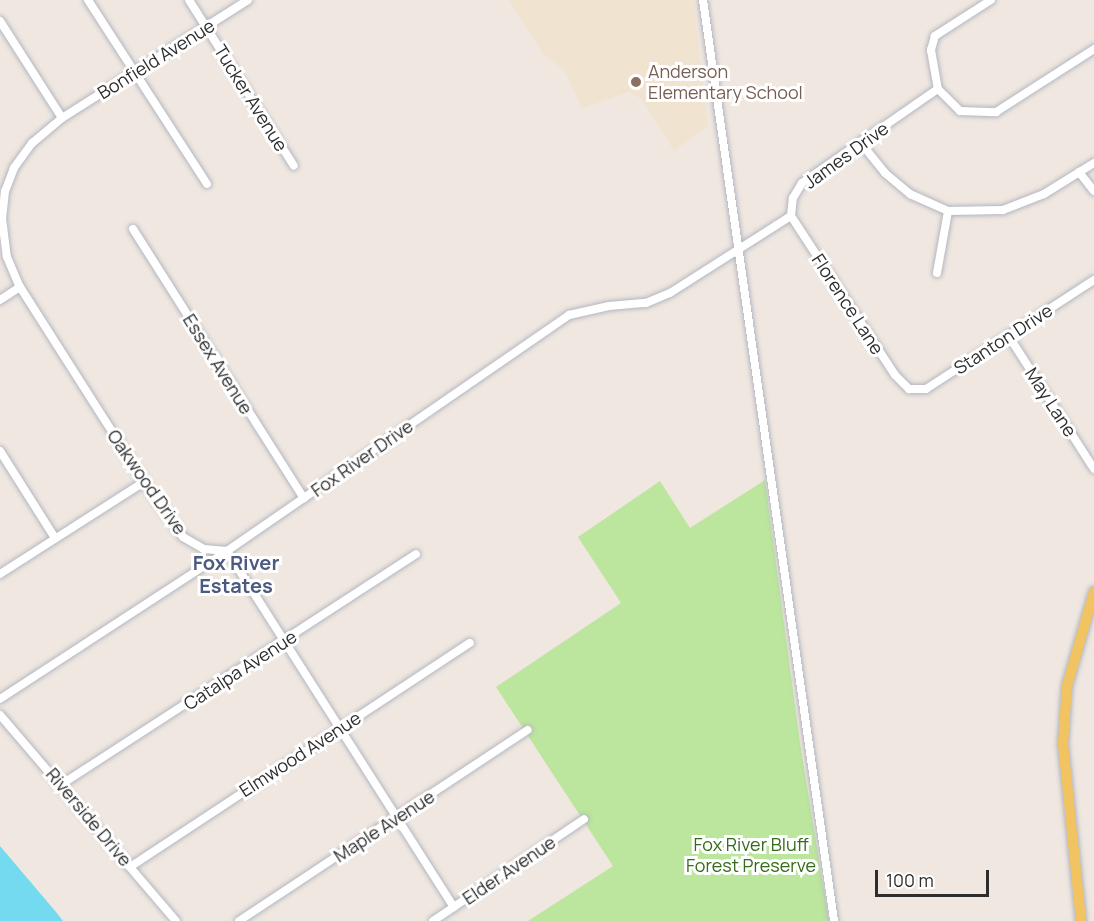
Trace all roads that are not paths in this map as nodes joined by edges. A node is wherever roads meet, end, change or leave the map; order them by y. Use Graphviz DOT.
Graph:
graph roads {
  1 [pos="88,0"];
  2 [pos="189,0"];
  3 [pos="248,0"];
  4 [pos="704,0"];
  5 [pos="991,0"];
  6 [pos="0,21"];
  7 [pos="206,27"];
  8 [pos="1094,49"];
  9 [pos="135,73"];
  10 [pos="938,89"];
  11 [pos="62,118"];
  12 [pos="860,142"];
  13 [pos="1094,163"];
  14 [pos="294,166"];
  15 [pos="1079,172"];
  16 [pos="207,184"];
  17 [pos="1094,190"];
  18 [pos="948,211"];
  19 [pos="791,216"];
  20 [pos="133,229"];
  21 [pos="737,250"];
  22 [pos="937,273"];
  23 [pos="1094,280"];
  24 [pos="20,287"];
  25 [pos="0,300"];
  26 [pos="1008,335"];
  27 [pos="909,389"];
  28 [pos="0,451"];
  29 [pos="1094,469"];
  30 [pos="144,482"];
  31 [pos="304,498"];
  32 [pos="55,538"];
  33 [pos="227,551"];
  34 [pos="416,554"];
  35 [pos="0,574"];
  36 [pos="1094,592"];
  37 [pos="285,642"];
  38 [pos="470,643"];
  39 [pos="0,699"];
  40 [pos="0,715"];
  41 [pos="339,728"];
  42 [pos="528,730"];
  43 [pos="62,784"];
  44 [pos="398,817"];
  45 [pos="585,819"];
  46 [pos="130,867"];
  47 [pos="454,907"];
  48 [pos="176,921"];
  49 [pos="239,921"];
  50 [pos="433,921"];
  51 [pos="834,921"];
  52 [pos="1081,921"];
  1 -- 9 [label="street"];
  2 -- 7 [label="street, Tucker Avenue"];
  3 -- 7 [label="street, Bonfield Avenue"];
  4 -- 21 [label="street"];
  5 -- 10 [label="street"];
  6 -- 11 [label="street"];
  7 -- 9 [label="street, Bonfield Avenue"];
  7 -- 14 [label="street, Tucker Avenue"];
  8 -- 10 [label="street"];
  9 -- 11 [label="street, Bonfield Avenue"];
  9 -- 16 [label="street"];
  10 -- 12 [label="street, James Drive"];
  11 -- 24 [label="street, Oakwood Drive"];
  12 -- 18 [label="street"];
  12 -- 19 [label="street, James Drive"];
  13 -- 15 [label="street"];
  15 -- 17 [label="street"];
  15 -- 18 [label="street"];
  18 -- 22 [label="street"];
  19 -- 21 [label="street"];
  19 -- 27 [label="street, Florence Lane"];
  20 -- 31 [label="street, Essex Avenue"];
  21 -- 31 [label="street, Fox River Drive"];
  21 -- 51 [label="street"];
  23 -- 26 [label="street, Stanton Drive"];
  24 -- 25 [label="street"];
  24 -- 30 [label="street, Oakwood Drive"];
  26 -- 27 [label="street, Stanton Drive"];
  26 -- 29 [label="street, May Lane"];
  28 -- 32 [label="street"];
  30 -- 32 [label="street"];
  30 -- 33 [label="street, Oakwood Drive"];
  31 -- 33 [label="street, Fox River Drive"];
  32 -- 35 [label="street"];
  33 -- 37 [label="street"];
  33 -- 39 [label="street, Fox River Drive"];
  34 -- 37 [label="street, Catalpa Avenue"];
  36 -- 52 [label="main road"];
  37 -- 41 [label="street"];
  37 -- 43 [label="street, Catalpa Avenue"];
  38 -- 41 [label="street, Elmwood Avenue"];
  40 -- 43 [label="street, Riverside Drive"];
  41 -- 44 [label="street"];
  41 -- 46 [label="street, Elmwood Avenue"];
  42 -- 44 [label="street, Maple Avenue"];
  43 -- 46 [label="street, Riverside Drive"];
  44 -- 47 [label="street"];
  44 -- 49 [label="street, Maple Avenue"];
  45 -- 47 [label="street, Elder Avenue"];
  46 -- 48 [label="street, Riverside Drive"];
  47 -- 50 [label="street, Elder Avenue"];
}
